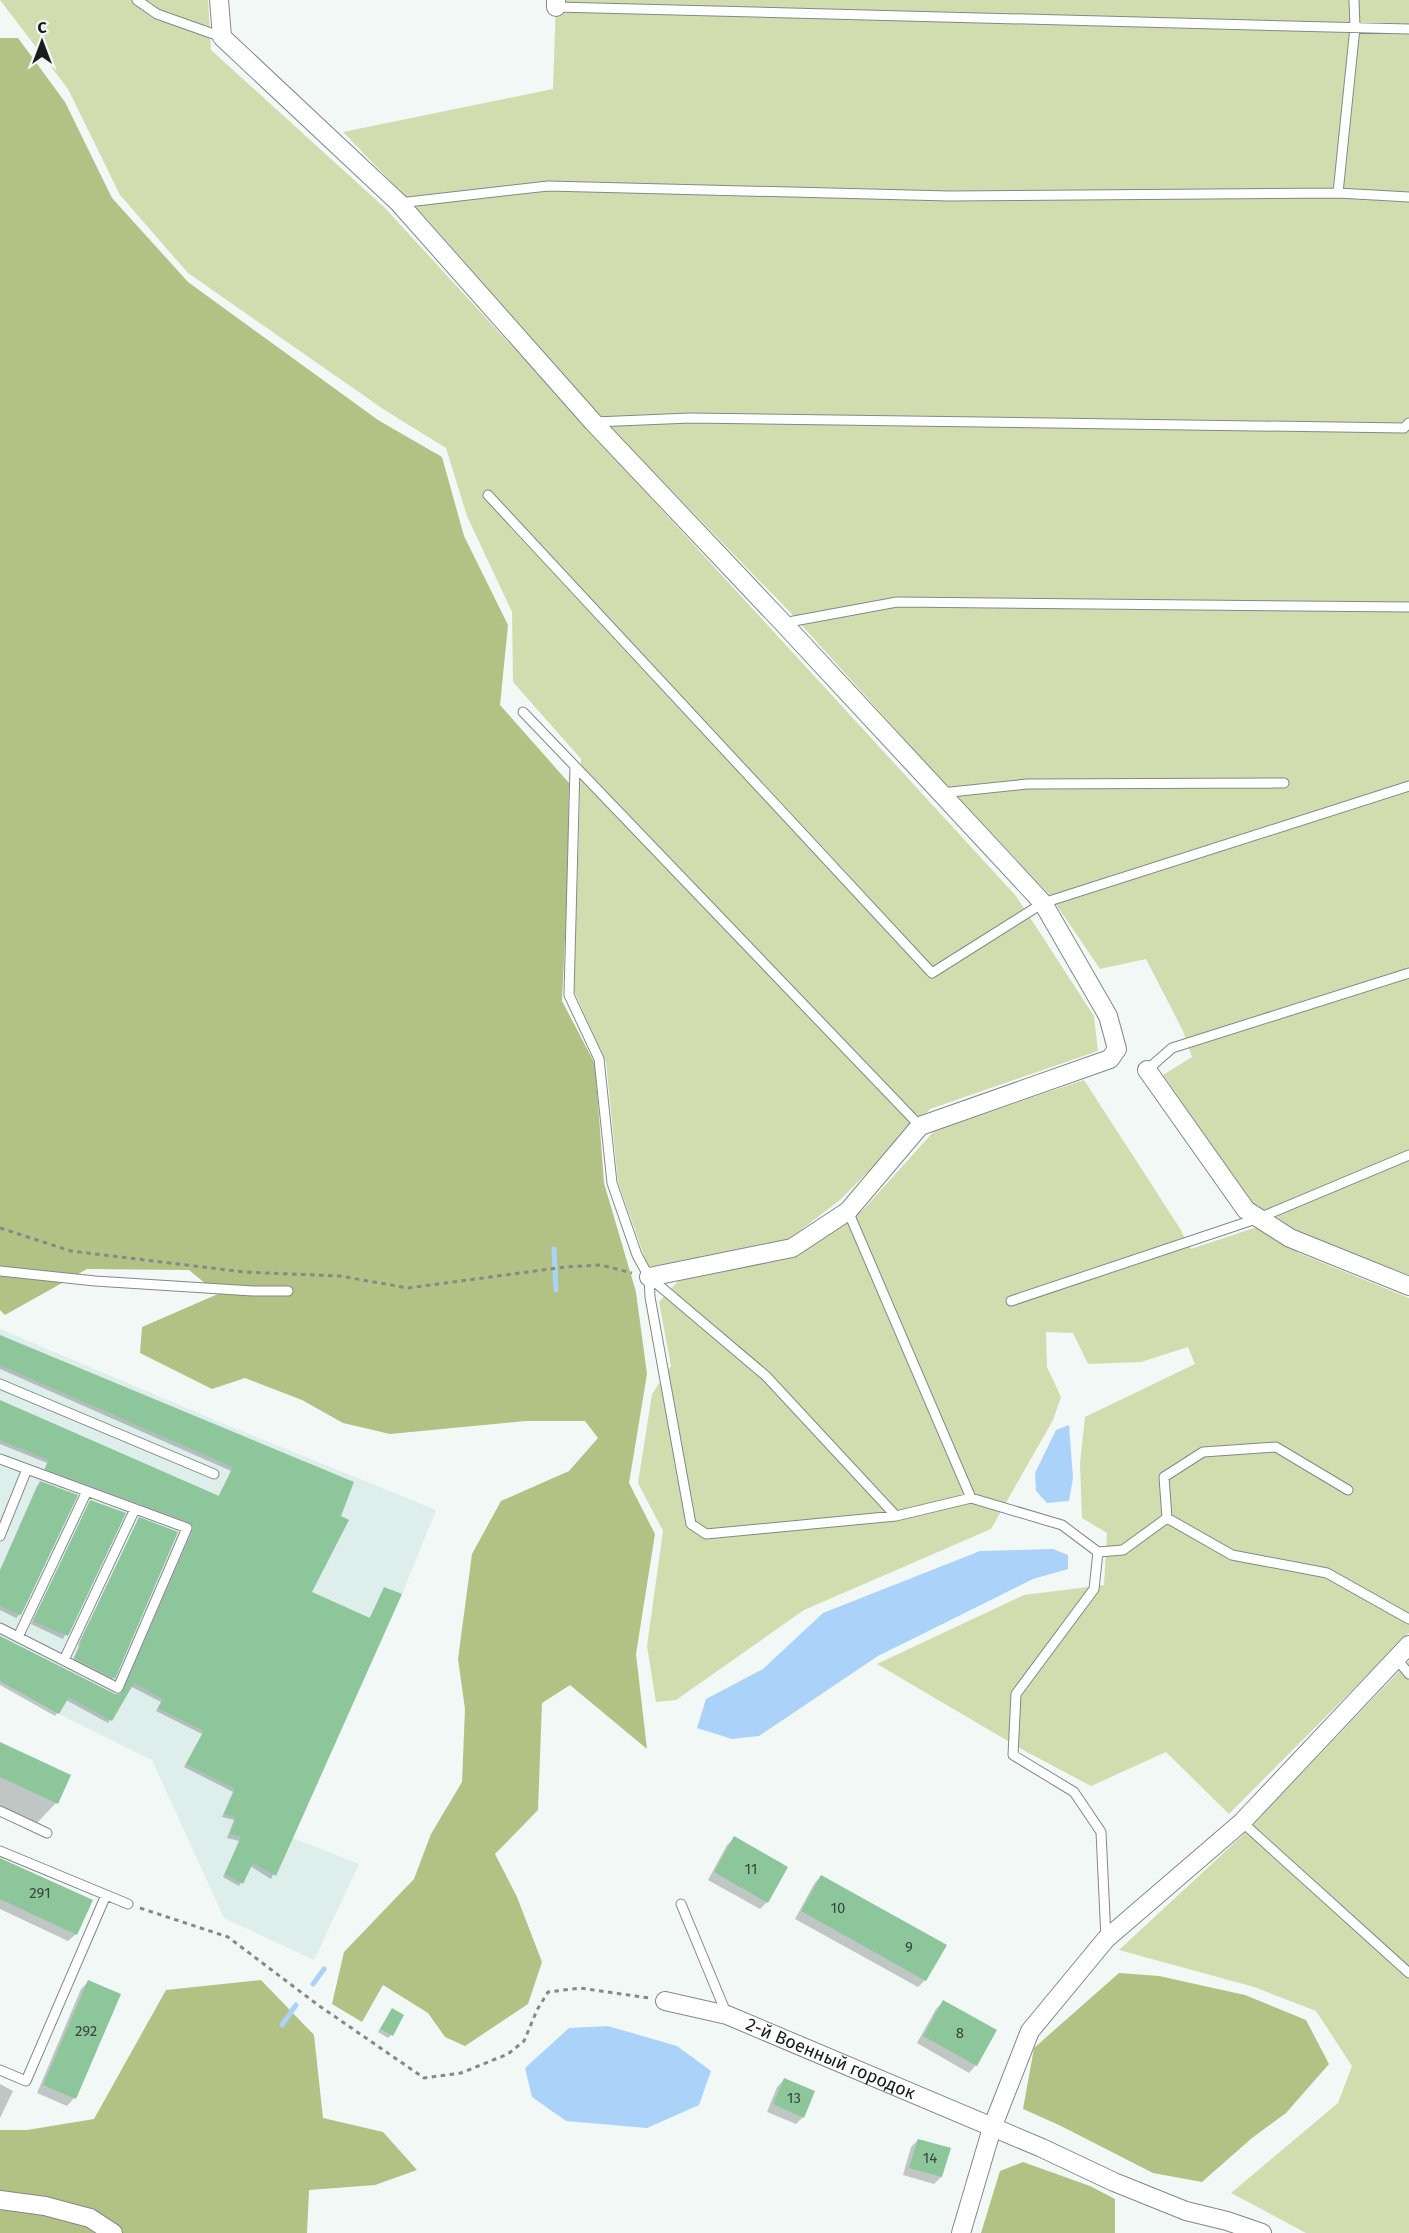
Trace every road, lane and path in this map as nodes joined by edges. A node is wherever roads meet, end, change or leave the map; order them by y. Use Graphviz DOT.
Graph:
graph roads {
  1 [pos="137,0"];
  2 [pos="219,0"];
  3 [pos="1354,0"];
  4 [pos="556,4"];
  5 [pos="1354,27"];
  6 [pos="1409,30"];
  7 [pos="222,38"];
  8 [pos="1338,192"];
  9 [pos="1409,197"];
  10 [pos="399,203"];
  11 [pos="593,423"];
  12 [pos="1409,423"];
  13 [pos="488,495"];
  14 [pos="1409,607"];
  15 [pos="783,623"];
  16 [pos="524,712"];
  17 [pos="575,766"];
  18 [pos="1284,783"];
  19 [pos="1409,786"];
  20 [pos="941,793"];
  21 [pos="1043,903"];
  22 [pos="1409,973"];
  23 [pos="1147,1070"];
  24 [pos="920,1126"];
  25 [pos="1409,1155"];
  26 [pos="848,1211"];
  27 [pos="1260,1218"];
  28 [pos="0,1228"];
  29 [pos="0,1271"];
  30 [pos="649,1277"];
  31 [pos="1409,1286"];
  32 [pos="288,1291"];
  33 [pos="1011,1301"];
  34 [pos="0,1384"];
  35 [pos="0,1459"];
  36 [pos="27,1469"];
  37 [pos="214,1474"];
  38 [pos="1348,1490"];
  39 [pos="87,1491"];
  40 [pos="971,1498"];
  41 [pos="135,1509"];
  42 [pos="896,1516"];
  43 [pos="1167,1518"];
  44 [pos="0,1536"];
  45 [pos="1098,1552"];
  46 [pos="1409,1619"];
  47 [pos="0,1628"];
  48 [pos="18,1637"];
  49 [pos="1403,1652"];
  50 [pos="64,1660"];
  51 [pos="1409,1674"];
  52 [pos="0,1811"];
  53 [pos="1242,1822"];
  54 [pos="47,1833"];
  55 [pos="0,1851"];
  56 [pos="106,1895"];
  57 [pos="128,1904"];
  58 [pos="681,1904"];
  59 [pos="1107,1938"];
  60 [pos="1409,1973"];
  61 [pos="666,2001"];
  62 [pos="727,2015"];
  63 [pos="0,2070"];
  64 [pos="992,2128"];
  65 [pos="0,2200"];
  66 [pos="113,2233"];
  67 [pos="961,2233"];
  68 [pos="1262,2233"];
  1 -- 7 [label="lane"];
  2 -- 7 [label="street"];
  3 -- 5 [label="lane"];
  4 -- 5 [label="lane"];
  5 -- 6 [label="lane"];
  5 -- 8 [label="lane"];
  7 -- 10 [label="street"];
  8 -- 9 [label="lane"];
  8 -- 10 [label="lane"];
  10 -- 11 [label="street"];
  11 -- 12 [label="lane"];
  11 -- 15 [label="street"];
  13 -- 21 [label="lane"];
  14 -- 15 [label="lane"];
  15 -- 20 [label="street"];
  16 -- 17 [label="lane"];
  17 -- 24 [label="lane"];
  17 -- 30 [label="lane"];
  18 -- 20 [label="lane"];
  19 -- 21 [label="lane"];
  20 -- 21 [label="street"];
  21 -- 24 [label="street"];
  22 -- 23 [label="lane"];
  23 -- 27 [label="street"];
  24 -- 26 [label="street"];
  25 -- 27 [label="lane"];
  26 -- 30 [label="street"];
  26 -- 40 [label="lane"];
  27 -- 31 [label="street"];
  27 -- 33 [label="lane"];
  28 -- 30 [label="path"];
  29 -- 32 [label="lane"];
  30 -- 42 [label="lane"];
  30 -- 42 [label="lane"];
  34 -- 37 [label="lane"];
  35 -- 36 [label="lane"];
  36 -- 39 [label="lane"];
  36 -- 44 [label="lane"];
  38 -- 43 [label="lane"];
  39 -- 41 [label="lane"];
  39 -- 48 [label="lane"];
  40 -- 42 [label="lane"];
  40 -- 45 [label="lane"];
  41 -- 50 [label="lane"];
  41 -- 50 [label="lane"];
  43 -- 45 [label="lane"];
  43 -- 46 [label="lane"];
  45 -- 59 [label="lane"];
  47 -- 48 [label="lane"];
  48 -- 50 [label="lane"];
  49 -- 51 [label="lane"];
  49 -- 53 [label="street"];
  52 -- 54 [label="lane"];
  53 -- 59 [label="street"];
  53 -- 60 [label="lane"];
  55 -- 56 [label="lane"];
  56 -- 57 [label="lane"];
  56 -- 63 [label="lane"];
  57 -- 61 [label="path"];
  58 -- 62 [label="lane"];
  59 -- 64 [label="street"];
  61 -- 62 [label="street, 2-й Военный городок"];
  62 -- 64 [label="street, 2-й Военный городок"];
  64 -- 67 [label="street"];
  64 -- 68 [label="street, 2-й Военный городок"];
  65 -- 66 [label="street"];
}
